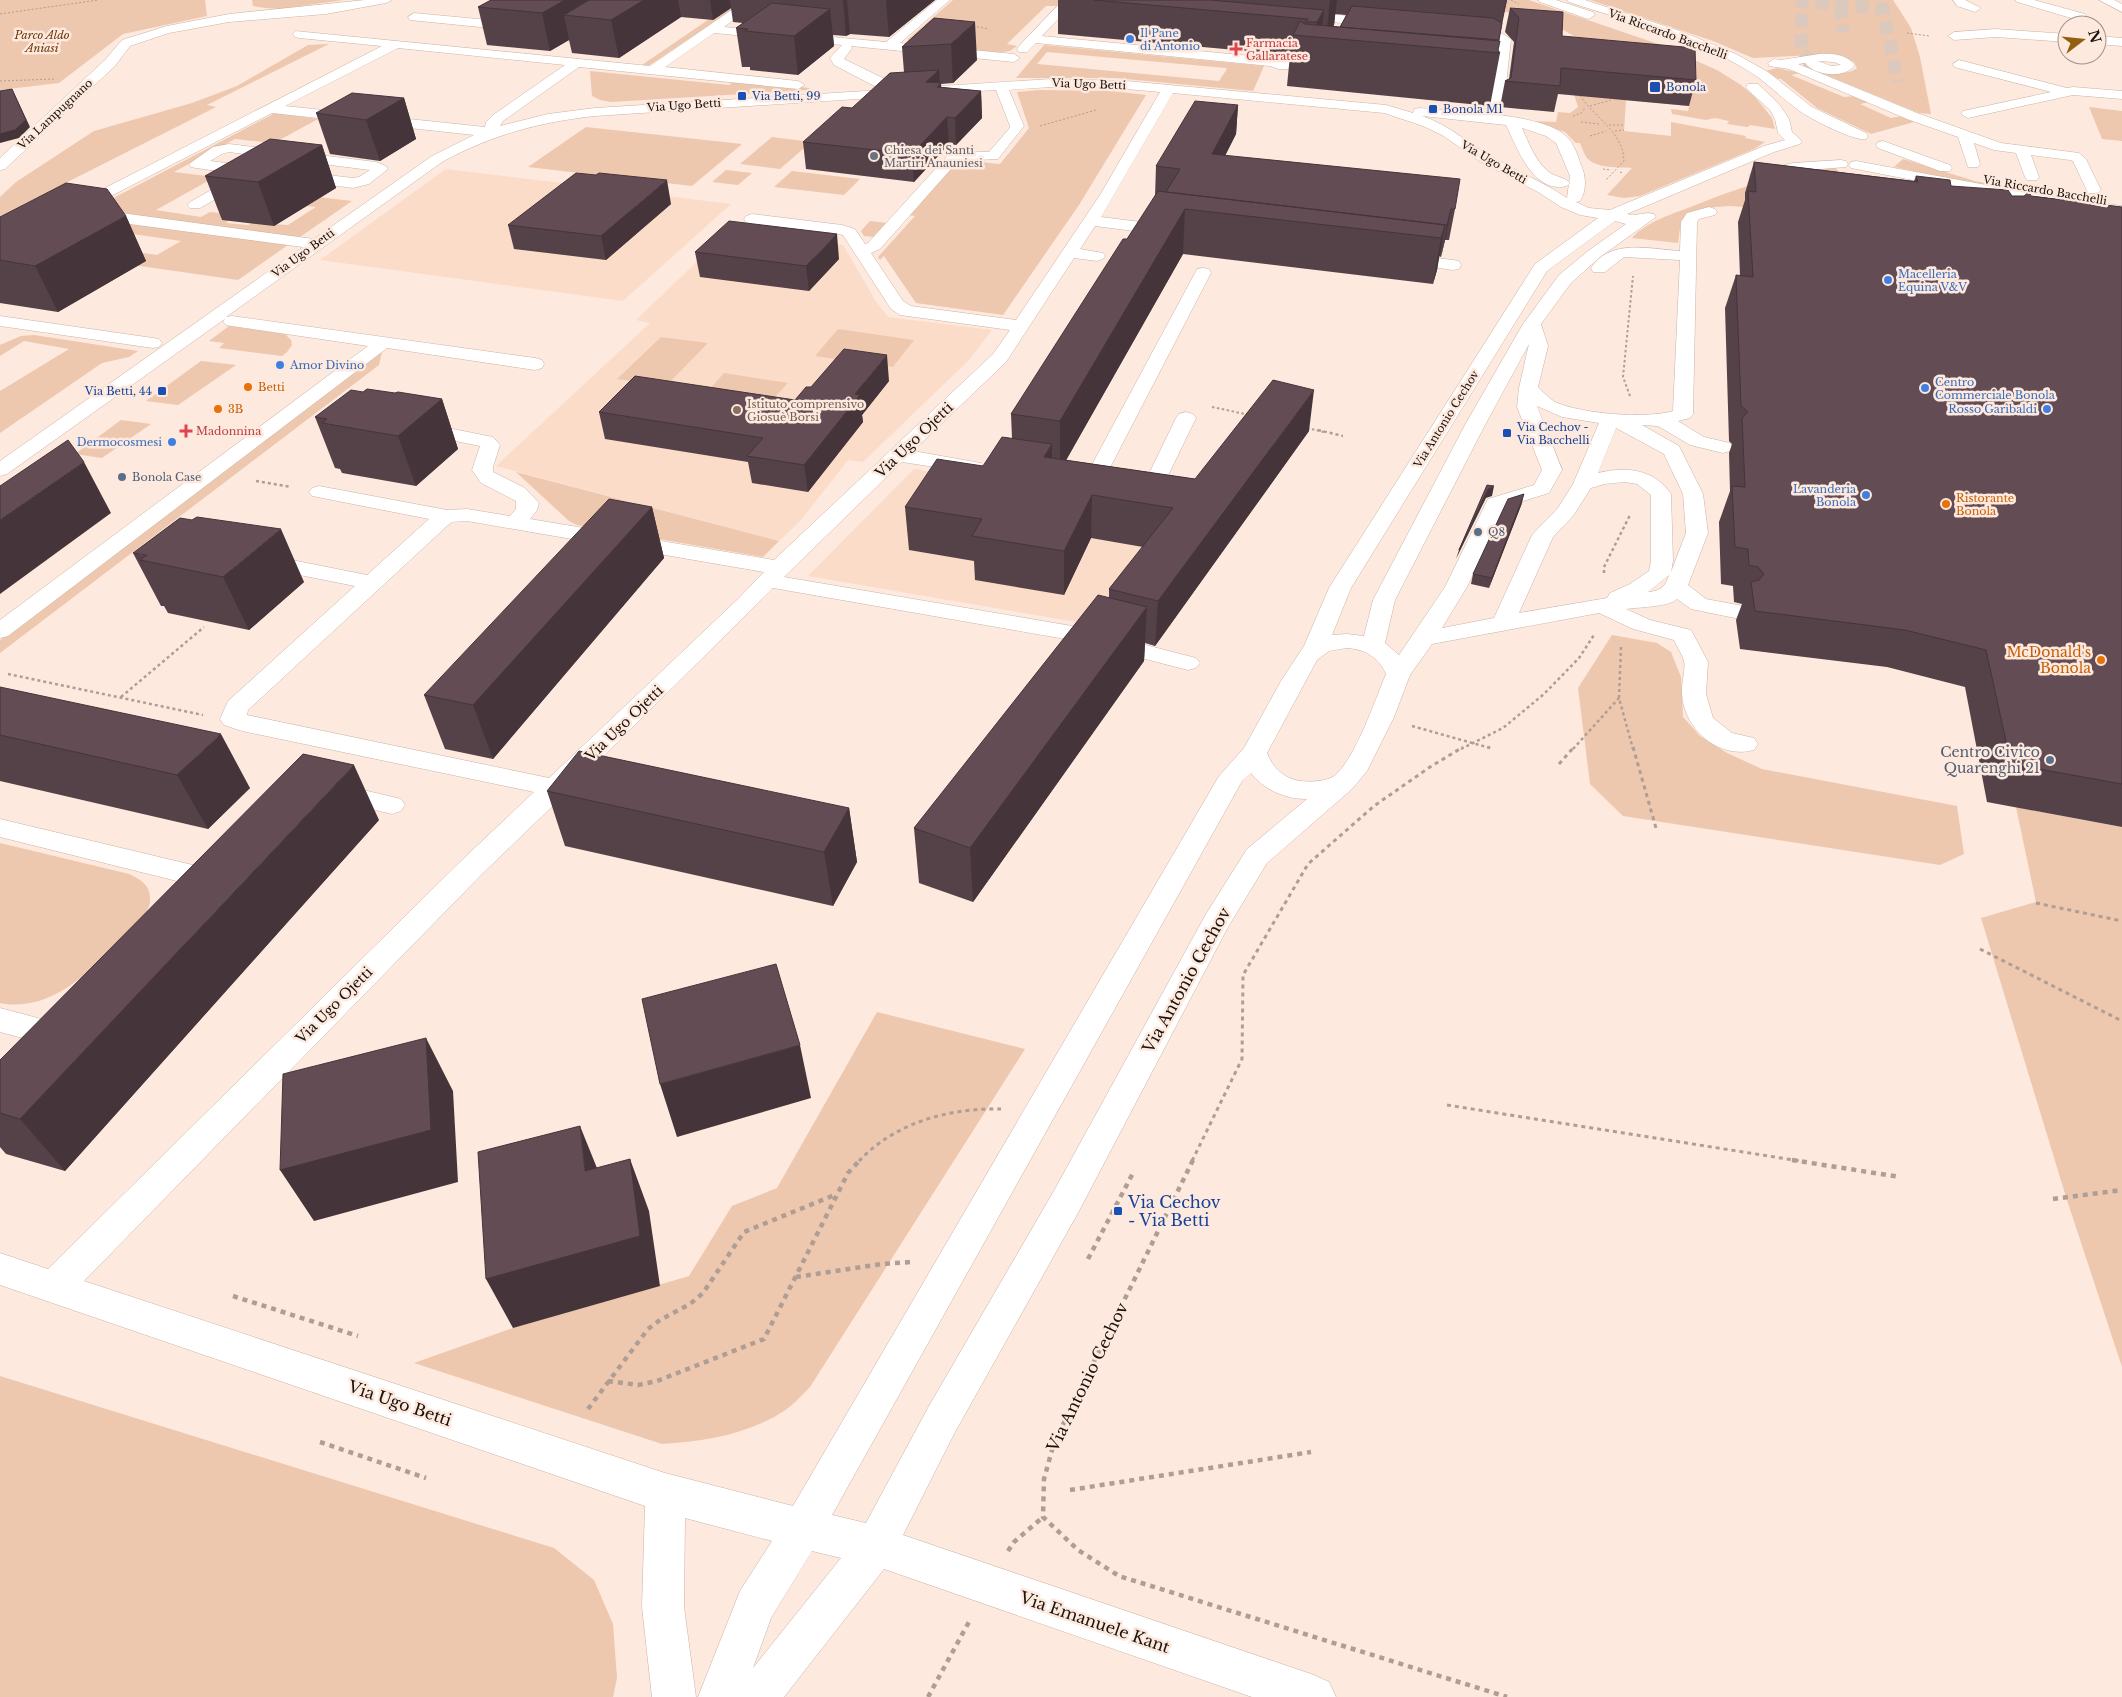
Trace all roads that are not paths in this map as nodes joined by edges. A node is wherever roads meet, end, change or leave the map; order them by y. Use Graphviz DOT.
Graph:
graph roads {
  1 [pos="386,0"];
  2 [pos="754,0"];
  3 [pos="944,0"];
  4 [pos="1070,0"];
  5 [pos="1544,0"];
  6 [pos="1573,0"];
  7 [pos="1959,0"];
  8 [pos="2021,0"];
  9 [pos="2105,0"];
  10 [pos="1975,8"];
  11 [pos="2122,8"];
  12 [pos="513,13"];
  13 [pos="1287,14"];
  14 [pos="2074,15"];
  15 [pos="414,17"];
  16 [pos="1053,17"];
  17 [pos="1073,19"];
  18 [pos="1345,19"];
  19 [pos="492,24"];
  20 [pos="1391,24"];
  21 [pos="535,29"];
  22 [pos="712,29"];
  23 [pos="1456,29"];
  24 [pos="299,34"];
  25 [pos="1336,35"];
  26 [pos="1954,36"];
  27 [pos="1034,37"];
  28 [pos="2057,37"];
  29 [pos="2107,41"];
  30 [pos="2122,42"];
  31 [pos="396,44"];
  32 [pos="539,44"];
  33 [pos="889,46"];
  34 [pos="846,48"];
  35 [pos="564,50"];
  36 [pos="1327,51"];
  37 [pos="517,57"];
  38 [pos="644,57"];
  39 [pos="1014,58"];
  40 [pos="548,60"];
  41 [pos="576,63"];
  42 [pos="1774,63"];
  43 [pos="1811,63"];
  44 [pos="1959,64"];
  45 [pos="1750,66"];
  46 [pos="627,68"];
  47 [pos="651,70"];
  48 [pos="1327,72"];
  49 [pos="1275,73"];
  50 [pos="1000,78"];
  51 [pos="548,84"];
  52 [pos="571,84"];
  53 [pos="836,89"];
  54 [pos="1169,89"];
  55 [pos="2078,91"];
  56 [pos="890,92"];
  57 [pos="2122,95"];
  58 [pos="1260,98"];
  59 [pos="578,100"];
  60 [pos="1497,103"];
  61 [pos="271,109"];
  62 [pos="1386,109"];
  63 [pos="597,111"];
  64 [pos="1968,114"];
  65 [pos="1477,117"];
  66 [pos="539,120"];
  67 [pos="1512,122"];
  68 [pos="492,132"];
  69 [pos="1447,132"];
  70 [pos="1964,134"];
  71 [pos="1861,136"];
  72 [pos="1795,141"];
  73 [pos="1883,145"];
  74 [pos="1548,148"];
  75 [pos="2022,150"];
  76 [pos="1556,164"];
  77 [pos="1973,164"];
  78 [pos="1849,165"];
  79 [pos="0,166"];
  80 [pos="255,171"];
  81 [pos="2032,177"];
  82 [pos="369,178"];
  83 [pos="405,181"];
  84 [pos="1741,181"];
  85 [pos="268,187"];
  86 [pos="1544,190"];
  87 [pos="2093,190"];
  88 [pos="1580,192"];
  89 [pos="2035,199"];
  90 [pos="378,200"];
  91 [pos="2122,203"];
  92 [pos="195,205"];
  93 [pos="1611,207"];
  94 [pos="2002,209"];
  95 [pos="1664,211"];
  96 [pos="2122,211"];
  97 [pos="1709,212"];
  98 [pos="752,219"];
  99 [pos="1092,222"];
  100 [pos="1638,222"];
  101 [pos="1187,233"];
  102 [pos="316,244"];
  103 [pos="862,251"];
  104 [pos="1070,253"];
  105 [pos="1097,256"];
  106 [pos="1384,256"];
  107 [pos="1688,256"];
  108 [pos="1453,265"];
  109 [pos="1203,273"];
  110 [pos="1565,278"];
  111 [pos="0,321"];
  112 [pos="232,321"];
  113 [pos="1532,324"];
  114 [pos="23,325"];
  115 [pos="1021,326"];
  116 [pos="0,338"];
  117 [pos="153,343"];
  118 [pos="383,343"];
  119 [pos="535,364"];
  120 [pos="1528,388"];
  121 [pos="1186,418"];
  122 [pos="1610,419"];
  123 [pos="1662,420"];
  124 [pos="407,426"];
  125 [pos="1672,450"];
  126 [pos="898,455"];
  127 [pos="0,470"];
  128 [pos="993,470"];
  129 [pos="1583,484"];
  130 [pos="318,492"];
  131 [pos="448,516"];
  132 [pos="515,523"];
  133 [pos="238,556"];
  134 [pos="775,575"];
  135 [pos="372,583"];
  136 [pos="1676,588"];
  137 [pos="1604,605"];
  138 [pos="1735,611"];
  139 [pos="1504,622"];
  140 [pos="0,631"];
  141 [pos="1424,638"];
  142 [pos="1374,646"];
  143 [pos="1314,650"];
  144 [pos="1188,663"];
  145 [pos="1398,674"];
  146 [pos="1744,744"];
  147 [pos="1254,753"];
  148 [pos="1343,783"];
  149 [pos="556,788"];
  150 [pos="310,791"];
  151 [pos="392,805"];
  152 [pos="0,828"];
  153 [pos="180,898"];
  154 [pos="0,1020"];
  155 [pos="28,1054"];
  156 [pos="0,1268"];
  157 [pos="55,1286"];
  158 [pos="665,1493"];
  159 [pos="802,1528"];
  160 [pos="876,1546"];
  161 [pos="674,1697"];
  162 [pos="720,1697"];
  163 [pos="757,1697"];
  164 [pos="1314,1697"];
  1 -- 79 [label="street, Via Lampugnano"];
  2 -- 22 [label="street"];
  3 -- 33 [label="street"];
  4 -- 16 [label="street"];
  5 -- 72 [label="street, Via Riccardo Bacchelli"];
  6 -- 45 [label="street, Via Riccardo Bacchelli"];
  7 -- 10 [label="street"];
  8 -- 14 [label="street"];
  9 -- 11 [label="street"];
  12 -- 19 [label="street"];
  13 -- 18 [label="street"];
  15 -- 19 [label="street"];
  16 -- 17 [label="street"];
  16 -- 27 [label="street"];
  18 -- 20 [label="street"];
  18 -- 25 [label="street"];
  19 -- 21 [label="street"];
  22 -- 33 [label="street"];
  22 -- 47 [label="street"];
  23 -- 60 [label="street"];
  24 -- 31 [label="street"];
  26 -- 28 [label="street"];
  27 -- 39 [label="street"];
  27 -- 49 [label="street"];
  29 -- 30 [label="street"];
  31 -- 37 [label="street"];
  31 -- 61 [label="street"];
  32 -- 37 [label="street"];
  33 -- 39 [label="street"];
  34 -- 56 [label="street"];
  35 -- 40 [label="street"];
  36 -- 49 [label="street"];
  37 -- 40 [label="street"];
  38 -- 46 [label="street"];
  39 -- 50 [label="street"];
  40 -- 41 [label="street"];
  41 -- 46 [label="street"];
  41 -- 51 [label="street"];
  41 -- 52 [label="street"];
  42 -- 43 [label="street"];
  42 -- 45 [label="street"];
  42 -- 70 [label="street"];
  44 -- 55 [label="street"];
  45 -- 71 [label="street, Via Riccardo Bacchelli"];
  46 -- 47 [label="street"];
  47 -- 53 [label="street"];
  48 -- 49 [label="street"];
  49 -- 58 [label="street"];
  50 -- 54 [label="street, Via Ugo Betti"];
  50 -- 56 [label="street, Via Ugo Betti"];
  50 -- 103 [label="street"];
  51 -- 66 [label="street"];
  51 -- 68 [label="street"];
  54 -- 58 [label="street, Via Ugo Betti"];
  54 -- 99 [label="street, Via Ugo Ojetti"];
  55 -- 57 [label="street"];
  55 -- 64 [label="street"];
  56 -- 63 [label="street, Via Ugo Betti"];
  58 -- 62 [label="street, Via Ugo Betti"];
  59 -- 63 [label="street"];
  61 -- 68 [label="street"];
  61 -- 102 [label="street"];
  62 -- 65 [label="street"];
  62 -- 69 [label="street, Via Ugo Betti"];
  63 -- 66 [label="street, Via Ugo Betti"];
  65 -- 67 [label="street"];
  65 -- 69 [label="street"];
  66 -- 68 [label="street, Via Ugo Betti"];
  67 -- 74 [label="street"];
  67 -- 88 [label="street, Via Ugo Betti"];
  67 -- 88 [label="street"];
  68 -- 83 [label="street, Via Ugo Betti"];
  69 -- 86 [label="street, Via Ugo Betti"];
  70 -- 75 [label="street"];
  70 -- 77 [label="street"];
  71 -- 72 [label="street, Via Antonio Cechov"];
  71 -- 73 [label="street, Via Riccardo Bacchelli"];
  72 -- 78 [label="street, Via Riccardo Bacchelli"];
  72 -- 93 [label="street, Via Antonio Cechov"];
  73 -- 78 [label="street"];
  73 -- 91 [label="street, Via Riccardo Bacchelli"];
  75 -- 81 [label="street"];
  75 -- 87 [label="street"];
  76 -- 88 [label="street, Via Ugo Betti"];
  78 -- 84 [label="street"];
  78 -- 89 [label="street, Via Riccardo Bacchelli"];
  80 -- 82 [label="street"];
  80 -- 82 [label="street"];
  80 -- 92 [label="street"];
  82 -- 83 [label="street"];
  83 -- 90 [label="street, Via Ugo Betti"];
  85 -- 90 [label="street"];
  86 -- 88 [label="street, Via Ugo Betti"];
  86 -- 93 [label="street, Via Ugo Betti"];
  88 -- 93 [label="street, Via Ugo Betti"];
  89 -- 94 [label="street"];
  89 -- 96 [label="street, Via Riccardo Bacchelli"];
  90 -- 102 [label="street, Via Ugo Betti"];
  93 -- 100 [label="street"];
  93 -- 143 [label="street, Via Antonio Cechov"];
  95 -- 100 [label="street, Via Antonio Cechov"];
  97 -- 107 [label="street"];
  98 -- 103 [label="street"];
  99 -- 101 [label="street"];
  99 -- 104 [label="street, Via Ugo Ojetti"];
  100 -- 110 [label="street, Via Antonio Cechov"];
  102 -- 127 [label="street, Via Ugo Betti"];
  103 -- 115 [label="street"];
  104 -- 105 [label="street"];
  104 -- 115 [label="street, Via Ugo Ojetti"];
  106 -- 108 [label="street"];
  107 -- 110 [label="street"];
  107 -- 123 [label="street"];
  109 -- 121 [label="street"];
  110 -- 113 [label="street, Via Antonio Cechov"];
  111 -- 114 [label="street"];
  112 -- 118 [label="street"];
  113 -- 120 [label="street"];
  113 -- 142 [label="street, Via Antonio Cechov"];
  114 -- 116 [label="street"];
  114 -- 117 [label="street"];
  115 -- 126 [label="street, Via Ugo Ojetti"];
  118 -- 119 [label="street"];
  118 -- 140 [label="street"];
  120 -- 122 [label="street"];
  120 -- 141 [label="street, Via Antonio Cechov"];
  122 -- 123 [label="street"];
  122 -- 125 [label="street"];
  122 -- 129 [label="street"];
  123 -- 125 [label="street"];
  124 -- 132 [label="street"];
  125 -- 136 [label="street"];
  126 -- 128 [label="street"];
  126 -- 134 [label="street, Via Ugo Ojetti"];
  129 -- 137 [label="street"];
  129 -- 139 [label="street"];
  130 -- 131 [label="street"];
  131 -- 132 [label="street"];
  131 -- 135 [label="street"];
  132 -- 134 [label="street"];
  133 -- 135 [label="street"];
  134 -- 144 [label="street"];
  134 -- 149 [label="street, Via Ugo Ojetti"];
  135 -- 149 [label="street"];
  136 -- 137 [label="street"];
  136 -- 138 [label="street"];
  137 -- 139 [label="street"];
  137 -- 146 [label="street"];
  139 -- 141 [label="street"];
  141 -- 145 [label="street, Via Antonio Cechov"];
  142 -- 143 [label="street"];
  142 -- 145 [label="street"];
  143 -- 147 [label="street, Via Antonio Cechov"];
  145 -- 148 [label="street, Via Antonio Cechov"];
  147 -- 148 [label="street"];
  147 -- 159 [label="street, Via Antonio Cechov"];
  148 -- 160 [label="street, Via Antonio Cechov"];
  149 -- 157 [label="street, Via Ugo Ojetti"];
  150 -- 151 [label="street"];
  152 -- 153 [label="street"];
  154 -- 155 [label="street"];
  156 -- 157 [label="street, Via Ugo Betti"];
  157 -- 158 [label="street, Via Ugo Betti"];
  158 -- 159 [label="street, Via Ugo Betti"];
  158 -- 161 [label="street"];
  159 -- 160 [label="street"];
  159 -- 162 [label="street, Via Antonio Cechov"];
  160 -- 163 [label="street, Via Antonio Cechov"];
  160 -- 164 [label="street, Via Emanuele Kant"];
}
